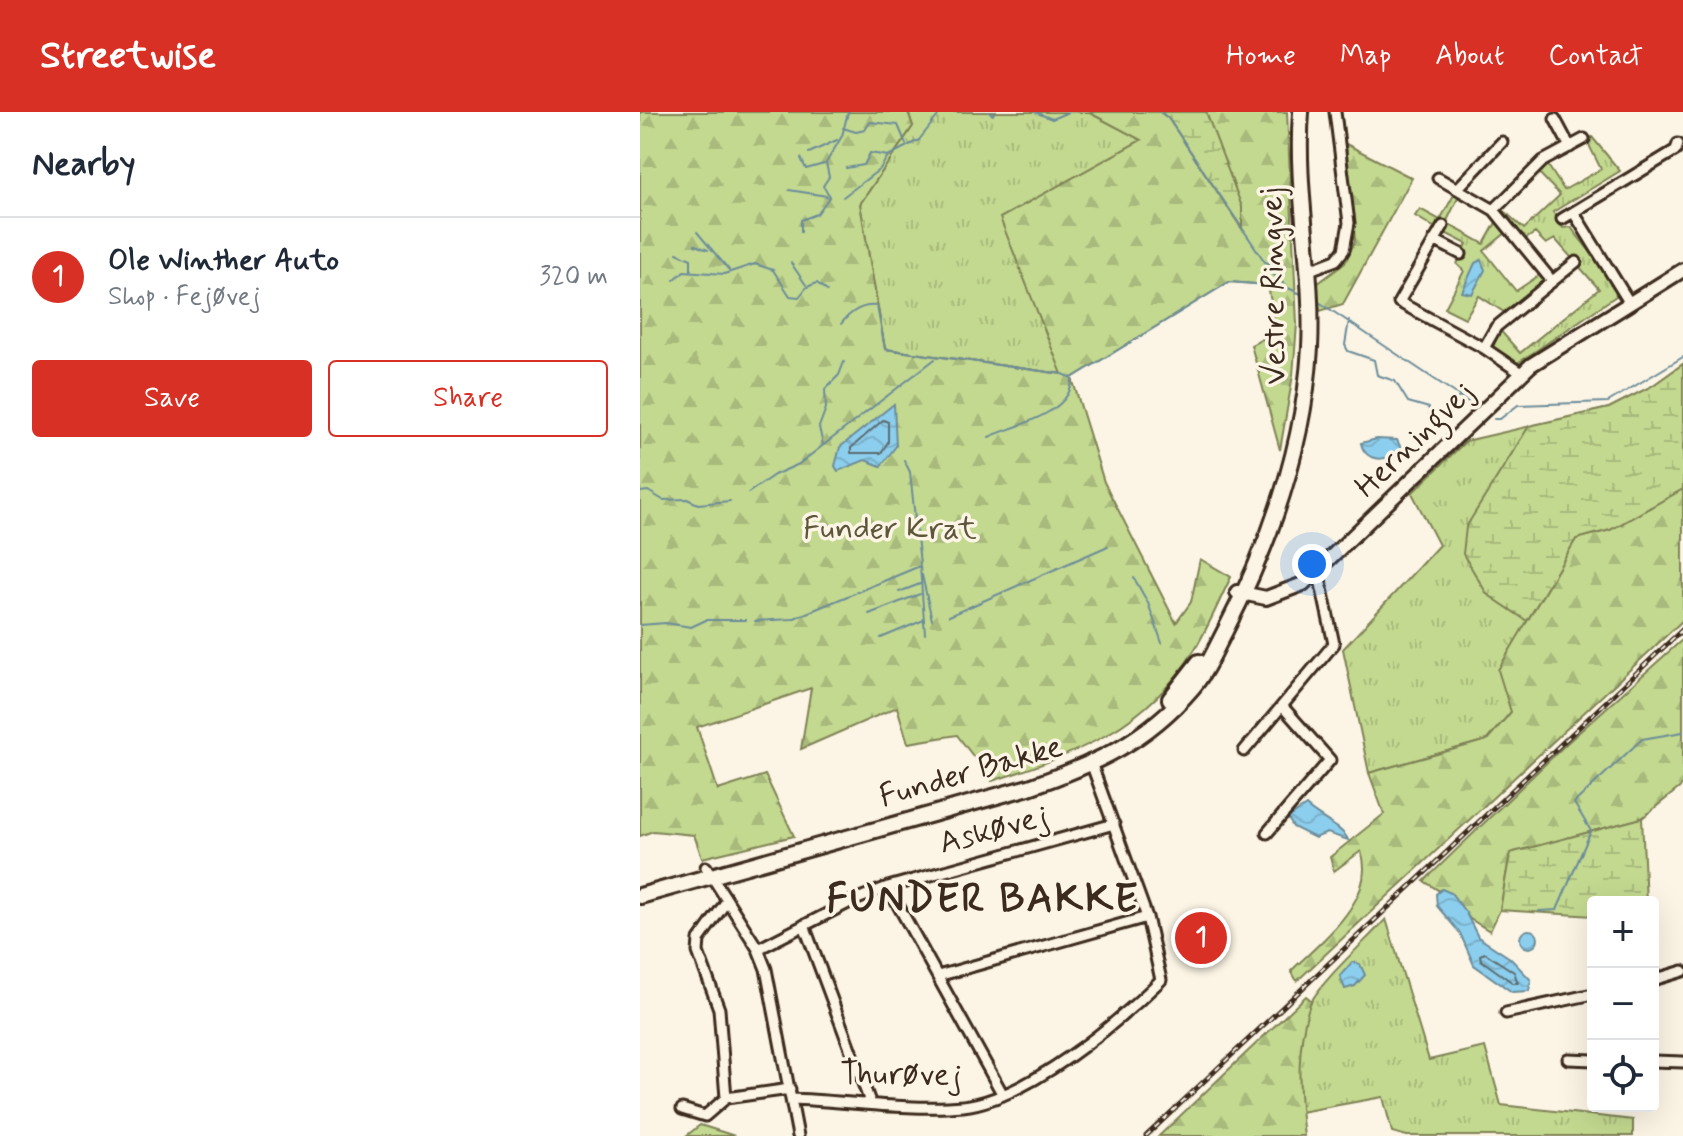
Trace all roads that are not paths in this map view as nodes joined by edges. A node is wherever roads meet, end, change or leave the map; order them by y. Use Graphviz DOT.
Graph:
graph roads {
  1 [pos="1301,112"];
  2 [pos="1335,112"];
  3 [pos="1555,119"];
  4 [pos="1584,139"];
  5 [pos="1502,142"];
  6 [pos="1678,144"];
  7 [pos="1570,147"];
  8 [pos="1438,178"];
  9 [pos="1457,189"];
  10 [pos="1494,210"];
  11 [pos="1574,213"];
  12 [pos="1562,219"];
  13 [pos="1443,226"];
  14 [pos="1434,240"];
  15 [pos="1461,254"];
  16 [pos="1576,262"];
  17 [pos="1683,270"];
  18 [pos="1307,271"];
  19 [pos="1552,281"];
  20 [pos="1629,302"];
  21 [pos="1484,348"];
  22 [pos="1521,373"];
  23 [pos="1318,570"];
  24 [pos="1240,593"];
  25 [pos="1283,707"];
  26 [pos="1244,751"];
  27 [pos="1091,762"];
  28 [pos="1114,824"];
  29 [pos="1267,833"];
  30 [pos="708,871"];
  31 [pos="640,887"];
  32 [pos="888,887"];
  33 [pos="640,896"];
  34 [pos="726,902"];
  35 [pos="1147,917"];
  36 [pos="804,925"];
  37 [pos="758,949"];
  38 [pos="1683,971"];
  39 [pos="938,976"];
  40 [pos="1659,978"];
  41 [pos="1587,995"];
  42 [pos="1506,1013"];
  43 [pos="1568,1059"];
  44 [pos="1587,1060"];
  45 [pos="1659,1061"];
  46 [pos="1683,1062"];
  47 [pos="791,1094"];
  48 [pos="1003,1095"];
  49 [pos="726,1098"];
  50 [pos="870,1102"];
  51 [pos="682,1109"];
  52 [pos="798,1136"];
  1 -- 18 [label="main road, Vestre Ringvej"];
  2 -- 18 [label="street"];
  3 -- 7 [label="street"];
  4 -- 7 [label="street"];
  5 -- 9 [label="street"];
  6 -- 11 [label="street"];
  7 -- 10 [label="street"];
  8 -- 9 [label="street"];
  9 -- 10 [label="street"];
  10 -- 19 [label="street"];
  11 -- 12 [label="street"];
  11 -- 20 [label="street"];
  13 -- 14 [label="street"];
  14 -- 15 [label="street"];
  14 -- 21 [label="street"];
  16 -- 19 [label="street"];
  17 -- 20 [label="street, Herningvej"];
  18 -- 24 [label="main road, Vestre Ringvej"];
  19 -- 21 [label="street"];
  20 -- 22 [label="street, Herningvej"];
  21 -- 22 [label="street"];
  22 -- 23 [label="street, Herningvej"];
  23 -- 24 [label="street, Herningvej"];
  23 -- 25 [label="street"];
  24 -- 27 [label="main road, Funder Bakke"];
  25 -- 26 [label="street"];
  25 -- 29 [label="street"];
  27 -- 28 [label="street"];
  27 -- 30 [label="main road, Funder Bakke"];
  28 -- 32 [label="street, Askøvej"];
  28 -- 35 [label="street"];
  30 -- 31 [label="main road, Funder Bakke"];
  30 -- 33 [label="main road, Funder Bakke"];
  30 -- 34 [label="street"];
  32 -- 36 [label="street, Askøvej"];
  32 -- 39 [label="street"];
  34 -- 37 [label="street"];
  34 -- 49 [label="street"];
  35 -- 39 [label="street"];
  35 -- 48 [label="street, Thurøvej"];
  36 -- 37 [label="street, Askøvej"];
  36 -- 50 [label="street"];
  37 -- 47 [label="street"];
  38 -- 40 [label="street"];
  39 -- 48 [label="street"];
  41 -- 42 [label="street"];
  43 -- 44 [label="street"];
  45 -- 46 [label="street"];
  47 -- 49 [label="street, Thurøvej"];
  47 -- 50 [label="street, Thurøvej"];
  47 -- 52 [label="street"];
  48 -- 50 [label="street, Thurøvej"];
  49 -- 51 [label="street, Thurøvej"];
}
